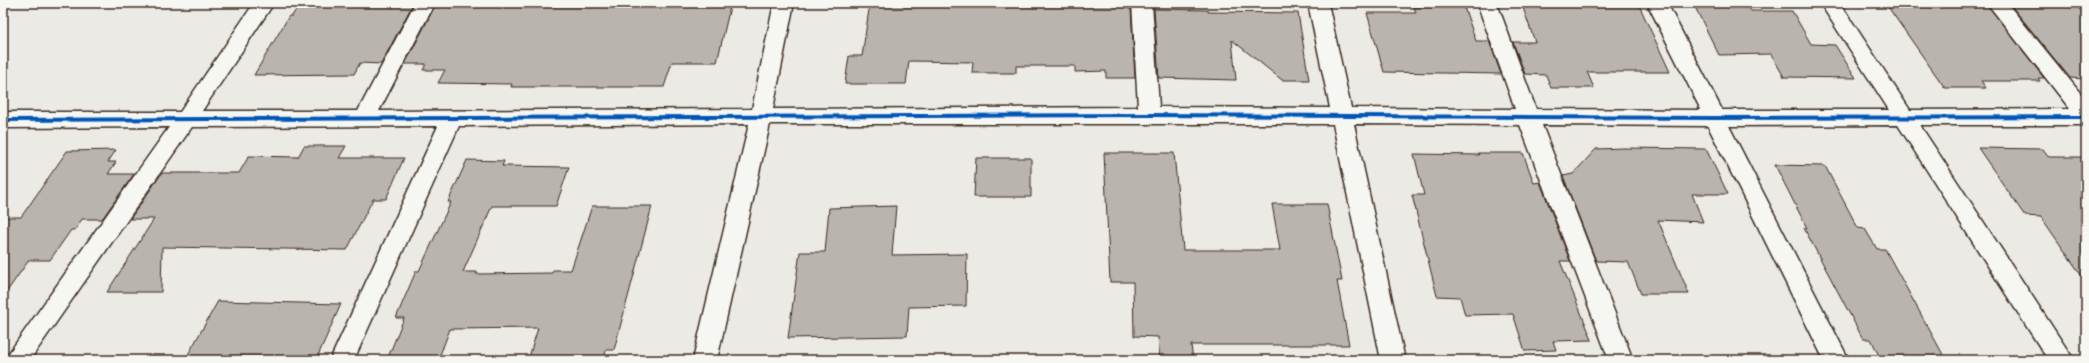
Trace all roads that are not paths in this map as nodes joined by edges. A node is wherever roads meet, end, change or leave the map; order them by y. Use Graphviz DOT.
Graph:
graph roads {
  1 [pos="264,3"];
  2 [pos="425,3"];
  3 [pos="784,3"];
  4 [pos="1142,3"];
  5 [pos="1318,3"];
  6 [pos="1487,3"];
  7 [pos="1657,3"];
  8 [pos="1830,3"];
  9 [pos="1998,3"];
  10 [pos="1149,115"];
  11 [pos="761,116"];
  12 [pos="1341,116"];
  13 [pos="1905,116"];
  14 [pos="2086,116"];
  15 [pos="1528,117"];
  16 [pos="365,118"];
  17 [pos="452,118"];
  18 [pos="1715,118"];
  19 [pos="186,119"];
  20 [pos="3,120"];
  21 [pos="16,360"];
  22 [pos="342,360"];
  23 [pos="705,360"];
  24 [pos="1392,360"];
  25 [pos="1621,360"];
  26 [pos="1837,360"];
  27 [pos="2062,360"];
  1 -- 19 [label="street"];
  2 -- 16 [label="street"];
  3 -- 11 [label="street"];
  4 -- 10 [label="street"];
  5 -- 12 [label="street"];
  6 -- 15 [label="street"];
  7 -- 18 [label="street"];
  8 -- 13 [label="street"];
  9 -- 14 [label="street"];
  10 -- 11 [label="street"];
  10 -- 12 [label="street"];
  11 -- 17 [label="street"];
  11 -- 23 [label="street"];
  12 -- 15 [label="street"];
  12 -- 24 [label="street"];
  13 -- 14 [label="street"];
  13 -- 18 [label="street"];
  13 -- 27 [label="street"];
  15 -- 18 [label="street"];
  15 -- 25 [label="street"];
  16 -- 17 [label="street"];
  16 -- 19 [label="street"];
  17 -- 22 [label="street"];
  18 -- 26 [label="street"];
  19 -- 20 [label="street"];
  19 -- 21 [label="street"];
}
